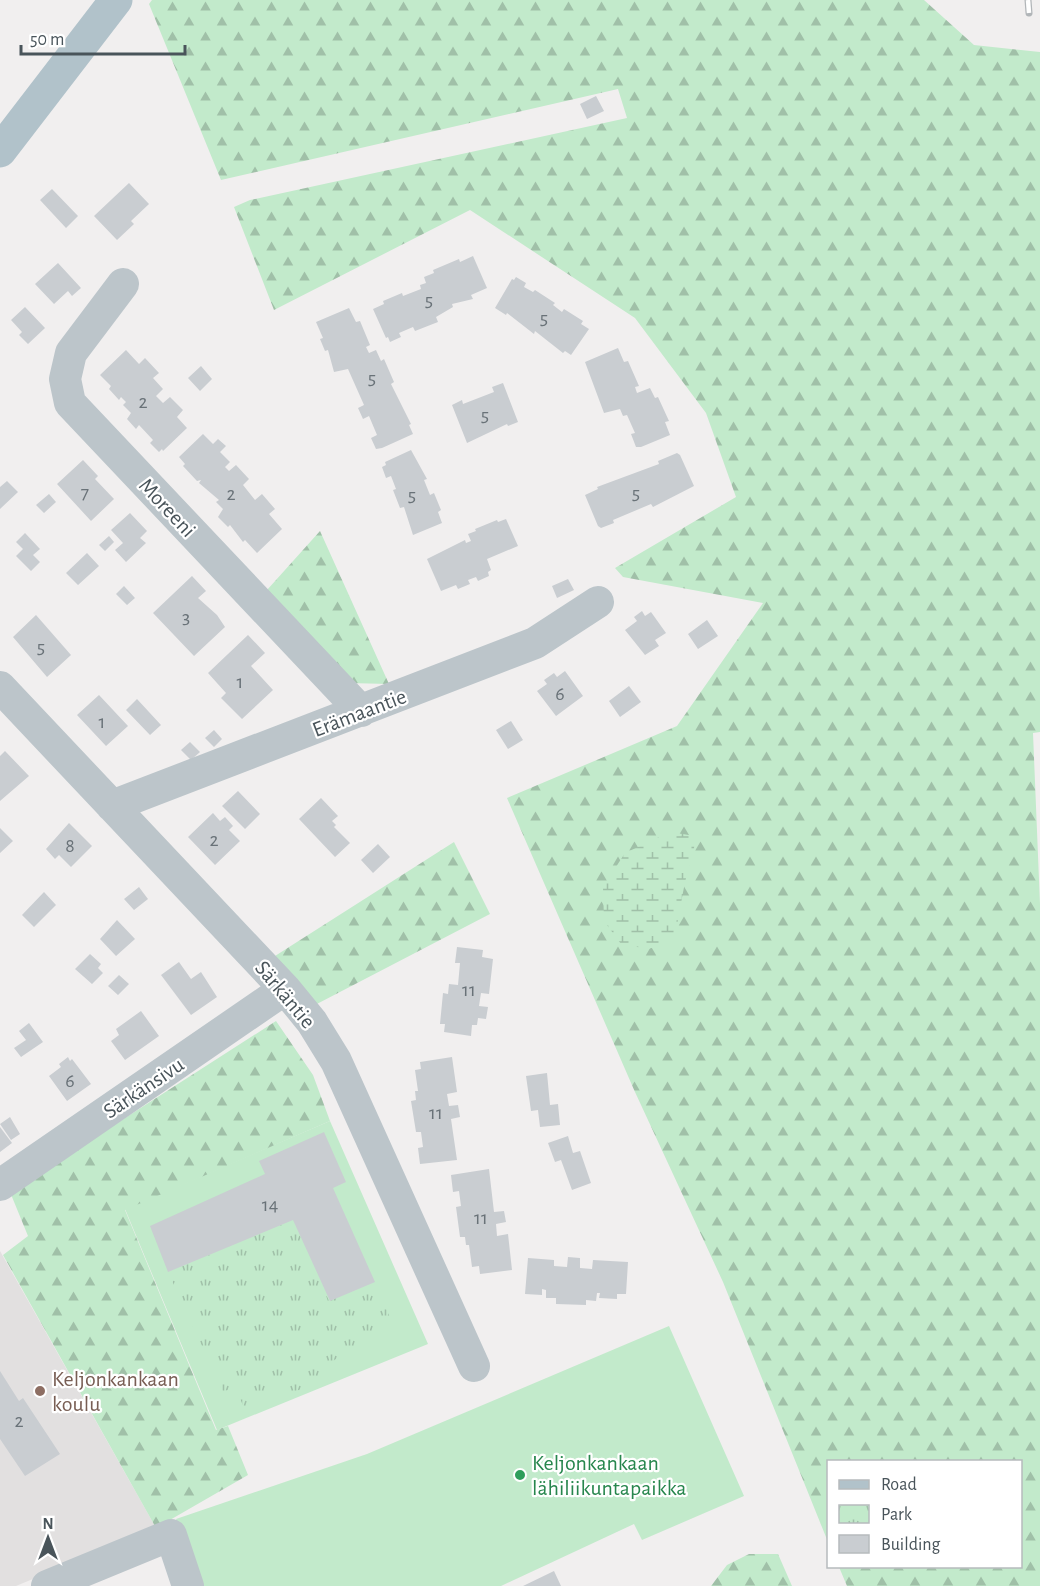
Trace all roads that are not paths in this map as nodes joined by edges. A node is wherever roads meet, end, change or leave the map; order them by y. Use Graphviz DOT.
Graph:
graph roads {
  1 [pos="116,0"];
  2 [pos="0,152"];
  3 [pos="123,284"];
  4 [pos="598,602"];
  5 [pos="0,687"];
  6 [pos="362,711"];
  7 [pos="112,806"];
  8 [pos="285,989"];
  9 [pos="0,1185"];
  10 [pos="474,1366"];
  11 [pos="47,1586"];
  12 [pos="189,1586"];
  1 -- 2 [label="main road"];
  3 -- 6 [label="street, Moreeni"];
  4 -- 6 [label="street, Erämaantie"];
  5 -- 7 [label="street, Särkäntie"];
  6 -- 7 [label="street, Erämaantie"];
  7 -- 8 [label="street, Särkäntie"];
  8 -- 9 [label="street, Särkänsivu"];
  8 -- 10 [label="street, Särkäntie"];
  11 -- 12 [label="street"];
}
